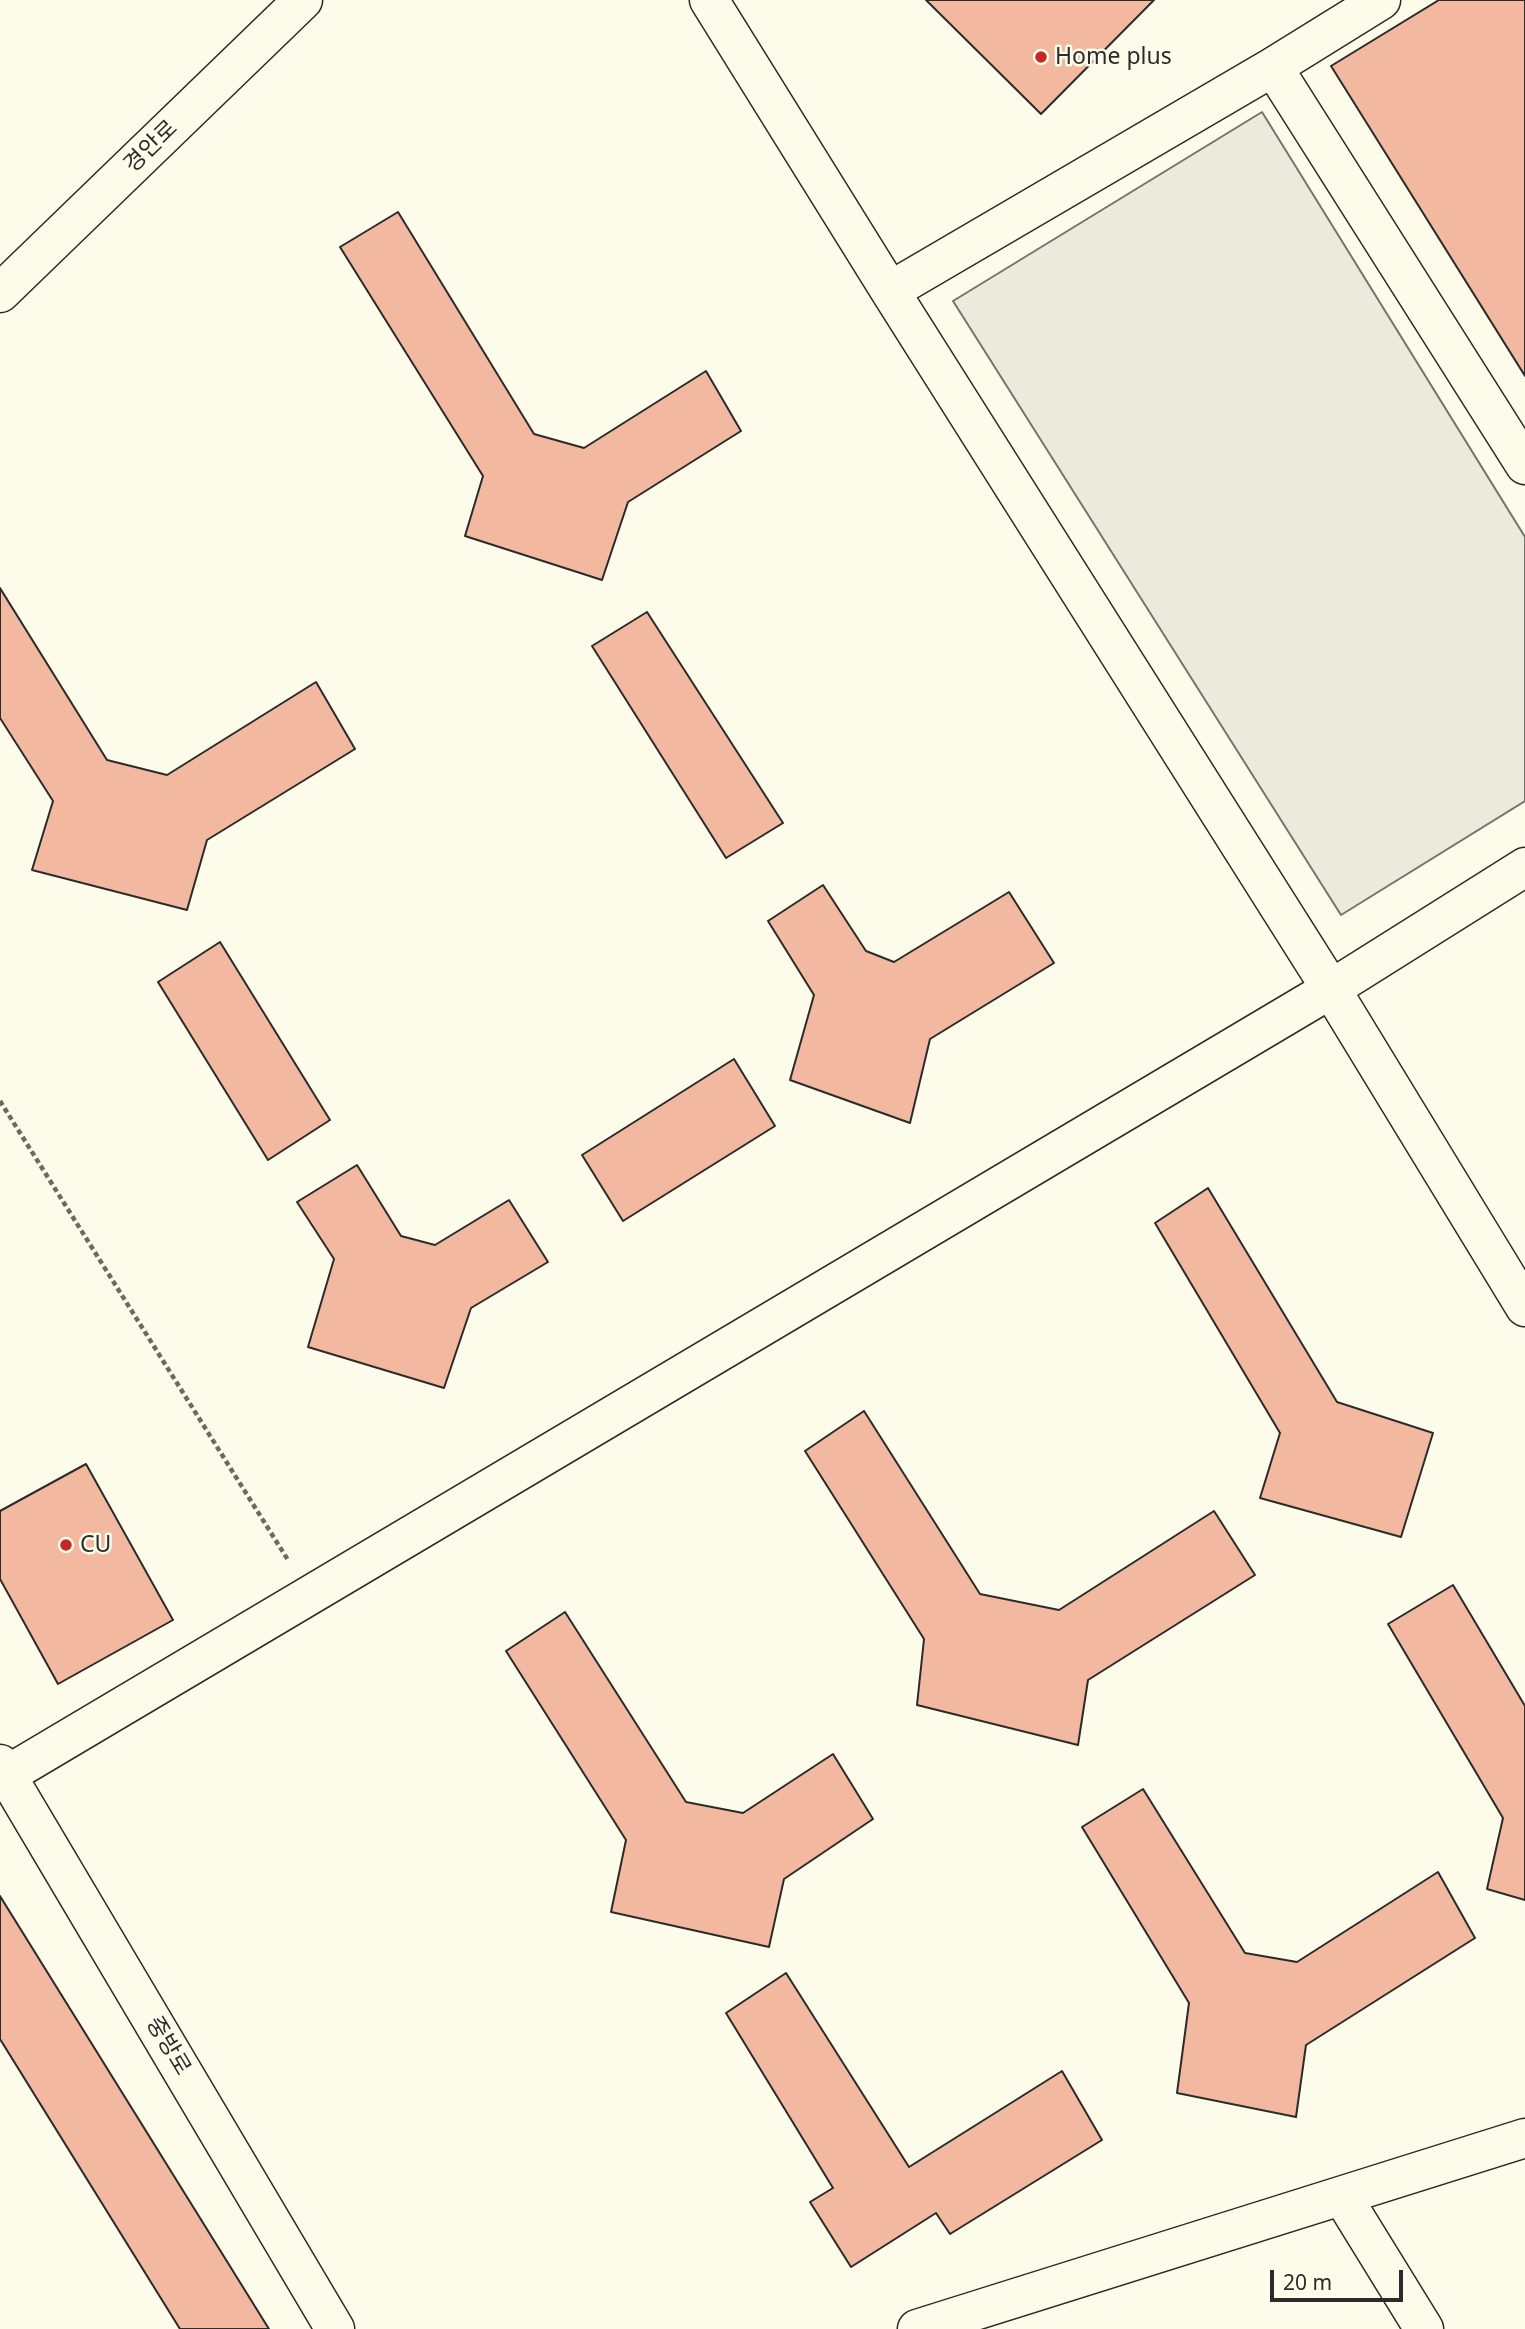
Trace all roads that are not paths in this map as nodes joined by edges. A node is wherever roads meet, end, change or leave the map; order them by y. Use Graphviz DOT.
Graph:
graph roads {
  1 [pos="303,0"];
  2 [pos="709,0"];
  3 [pos="1381,0"];
  4 [pos="1273,67"];
  5 [pos="890,291"];
  6 [pos="0,293"];
  7 [pos="1525,465"];
  8 [pos="1525,867"];
  9 [pos="1331,989"];
  10 [pos="1525,1307"];
  11 [pos="2,1773"];
  12 [pos="1525,2138"];
  13 [pos="1342,2196"];
  14 [pos="335,2329"];
  15 [pos="917,2329"];
  16 [pos="1424,2329"];
  1 -- 6 [label="street, 경안로"];
  2 -- 5 [label="street"];
  3 -- 4 [label="street"];
  4 -- 5 [label="street"];
  4 -- 7 [label="street"];
  5 -- 9 [label="street"];
  8 -- 9 [label="street"];
  9 -- 10 [label="street"];
  9 -- 11 [label="street"];
  11 -- 14 [label="street, 중방로"];
  12 -- 13 [label="street"];
  13 -- 15 [label="street"];
  13 -- 16 [label="street"];
}
